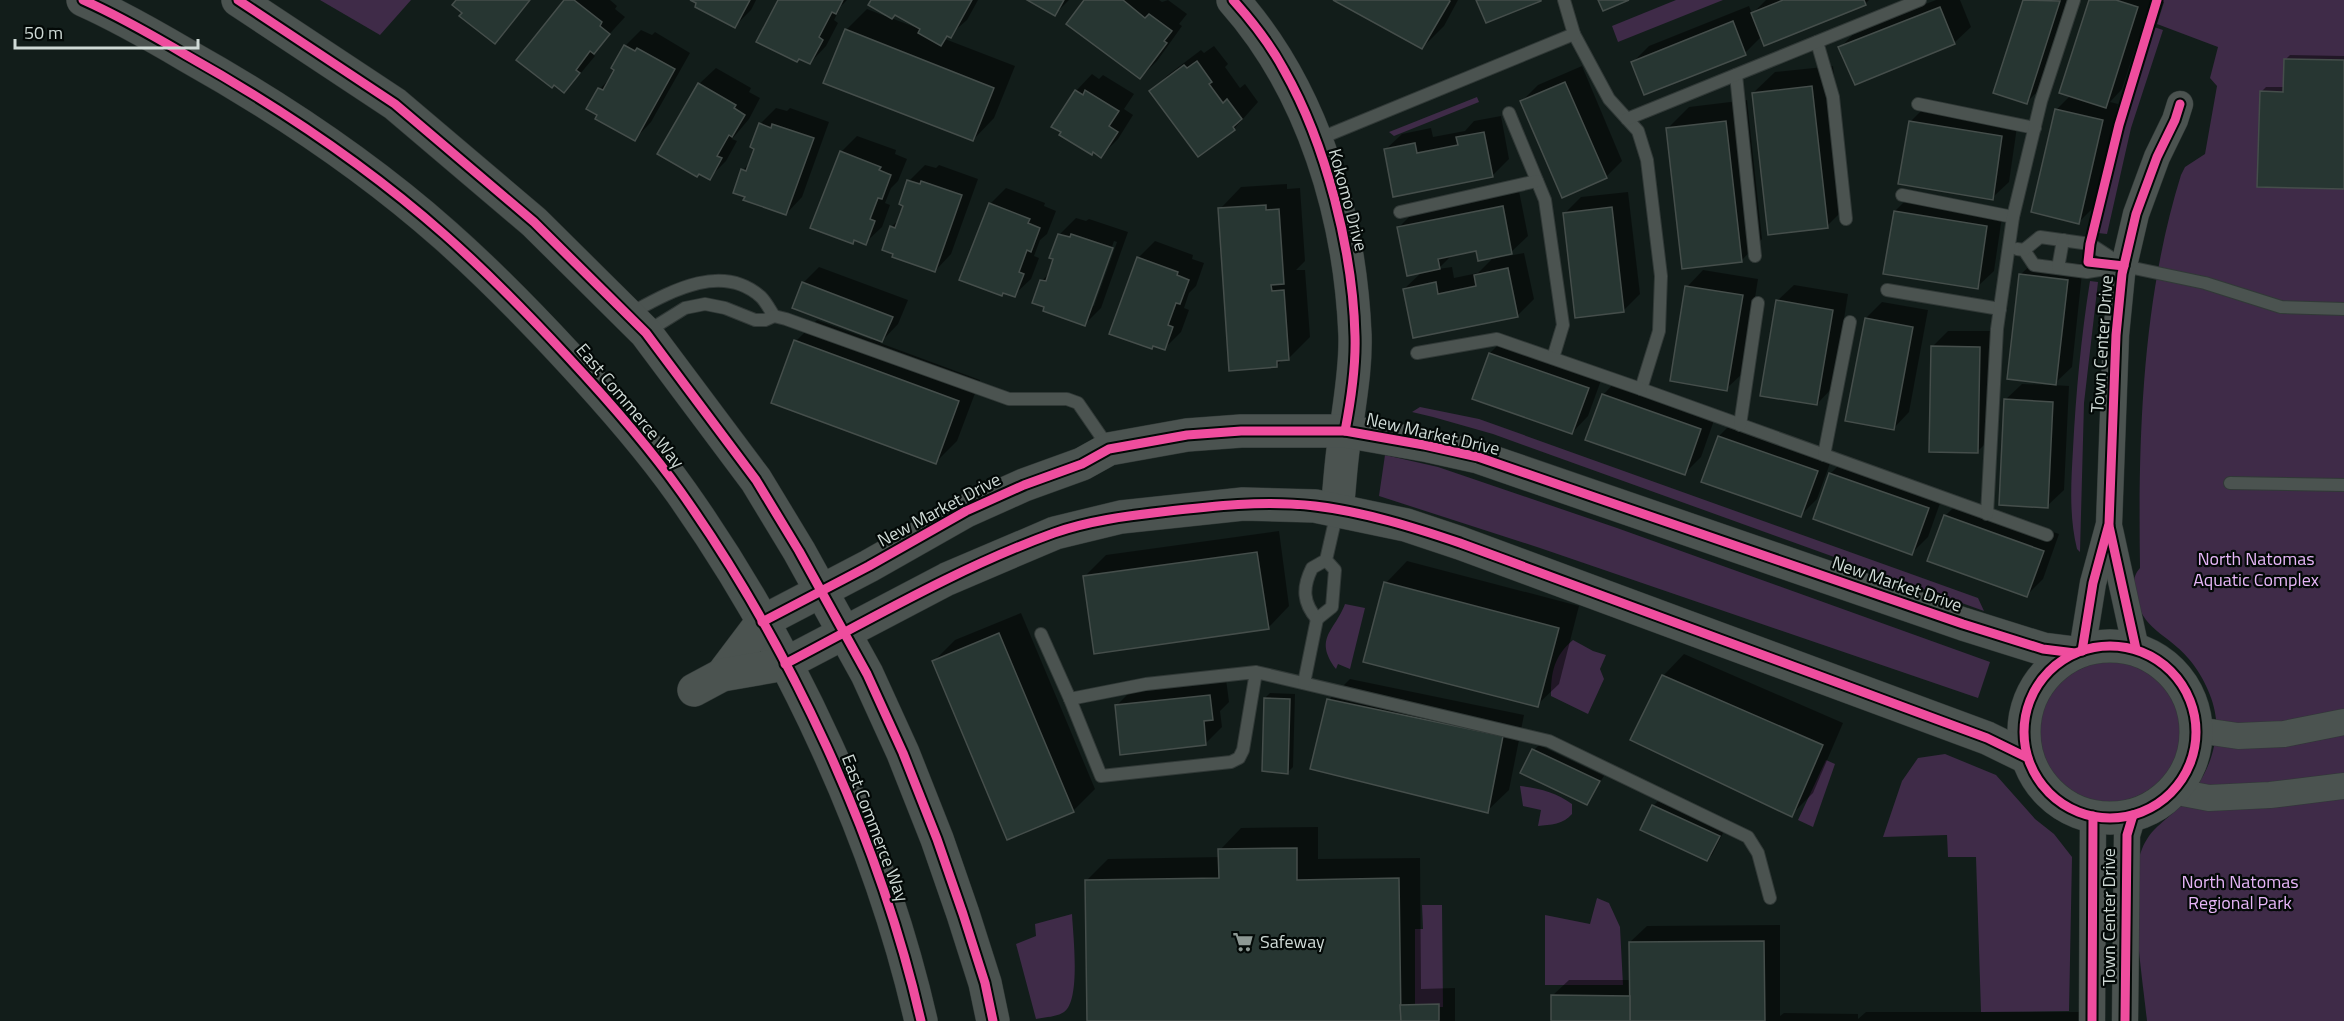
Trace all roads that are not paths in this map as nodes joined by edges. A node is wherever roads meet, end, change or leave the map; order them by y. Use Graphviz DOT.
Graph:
graph roads {
  1 [pos="83,0"];
  2 [pos="238,0"];
  3 [pos="1233,0"];
  4 [pos="1564,0"];
  5 [pos="1920,0"];
  6 [pos="2074,0"];
  7 [pos="1574,34"];
  8 [pos="1817,42"];
  9 [pos="1736,75"];
  10 [pos="1918,104"];
  11 [pos="2180,104"];
  12 [pos="1509,113"];
  13 [pos="1627,119"];
  14 [pos="2035,128"];
  15 [pos="1315,140"];
  16 [pos="1537,181"];
  17 [pos="1902,195"];
  18 [pos="1400,212"];
  19 [pos="2013,217"];
  20 [pos="1846,219"];
  21 [pos="2063,240"];
  22 [pos="2009,248"];
  23 [pos="2024,250"];
  24 [pos="1755,256"];
  25 [pos="2124,266"];
  26 [pos="2058,268"];
  27 [pos="1887,290"];
  28 [pos="1758,303"];
  29 [pos="2000,309"];
  30 [pos="2344,309"];
  31 [pos="774,316"];
  32 [pos="1851,322"];
  33 [pos="637,324"];
  34 [pos="1417,353"];
  35 [pos="1553,358"];
  36 [pos="1641,389"];
  37 [pos="1740,425"];
  38 [pos="1345,431"];
  39 [pos="1109,449"];
  40 [pos="1824,455"];
  41 [pos="2230,483"];
  42 [pos="2344,485"];
  43 [pos="1337,511"];
  44 [pos="1987,514"];
  45 [pos="2109,524"];
  46 [pos="2047,535"];
  47 [pos="1326,560"];
  48 [pos="822,591"];
  49 [pos="1317,619"];
  50 [pos="762,622"];
  51 [pos="845,633"];
  52 [pos="1041,634"];
  53 [pos="2136,649"];
  54 [pos="2078,652"];
  55 [pos="785,664"];
  56 [pos="1256,672"];
  57 [pos="722,675"];
  58 [pos="1304,683"];
  59 [pos="694,690"];
  60 [pos="1070,699"];
  61 [pos="2344,722"];
  62 [pos="2197,730"];
  63 [pos="2026,757"];
  64 [pos="2344,786"];
  65 [pos="2172,791"];
  66 [pos="2133,815"];
  67 [pos="2093,816"];
  68 [pos="1770,898"];
  69 [pos="921,1021"];
  70 [pos="993,1021"];
  71 [pos="2092,1021"];
  72 [pos="2125,1021"];
  1 -- 50 [label="street, East Commerce Way"];
  2 -- 33 [label="street"];
  3 -- 15 [label="street, Kokomo Drive"];
  4 -- 7 [label="lane"];
  5 -- 8 [label="lane"];
  6 -- 14 [label="lane"];
  7 -- 13 [label="lane"];
  7 -- 15 [label="lane"];
  8 -- 9 [label="lane"];
  8 -- 20 [label="lane"];
  9 -- 13 [label="lane"];
  9 -- 24 [label="lane"];
  10 -- 14 [label="lane"];
  11 -- 25 [label="street, Town Center Drive"];
  12 -- 16 [label="lane"];
  13 -- 36 [label="lane"];
  14 -- 19 [label="lane"];
  15 -- 38 [label="street, Kokomo Drive"];
  16 -- 18 [label="lane"];
  16 -- 35 [label="lane"];
  17 -- 19 [label="lane"];
  19 -- 22 [label="lane"];
  21 -- 23 [label="lane"];
  21 -- 25 [label="lane"];
  21 -- 26 [label="lane"];
  22 -- 23 [label="lane"];
  22 -- 29 [label="lane"];
  23 -- 26 [label="lane"];
  25 -- 26 [label="lane"];
  25 -- 30 [label="lane"];
  25 -- 45 [label="street, Town Center Drive"];
  27 -- 29 [label="lane"];
  28 -- 37 [label="lane"];
  29 -- 44 [label="lane"];
  31 -- 33 [label="lane"];
  31 -- 33 [label="lane"];
  31 -- 39 [label="lane"];
  32 -- 40 [label="lane"];
  33 -- 48 [label="street"];
  34 -- 35 [label="lane"];
  35 -- 36 [label="lane"];
  36 -- 37 [label="lane"];
  37 -- 40 [label="lane"];
  38 -- 39 [label="street, New Market Drive"];
  38 -- 43 [label="street, Kokomo Drive"];
  38 -- 54 [label="street, New Market Drive"];
  39 -- 48 [label="street, New Market Drive"];
  40 -- 44 [label="lane"];
  41 -- 42 [label="lane"];
  43 -- 47 [label="lane"];
  43 -- 51 [label="street, New Market Drive"];
  43 -- 63 [label="street, New Market Drive"];
  44 -- 46 [label="lane"];
  45 -- 53 [label="street, Town Center Drive"];
  45 -- 54 [label="street, Town Center Drive"];
  47 -- 49 [label="lane"];
  47 -- 49 [label="lane"];
  48 -- 50 [label="street, New Market Drive"];
  48 -- 51 [label="street"];
  49 -- 58 [label="lane"];
  50 -- 55 [label="street, East Commerce Way"];
  50 -- 57 [label="street, New Market Drive"];
  51 -- 55 [label="street, New Market Drive"];
  51 -- 70 [label="street"];
  52 -- 60 [label="lane"];
  53 -- 54 [label="street"];
  53 -- 62 [label="street"];
  54 -- 63 [label="street"];
  55 -- 57 [label="street, New Market Drive"];
  55 -- 69 [label="street, East Commerce Way"];
  56 -- 58 [label="lane"];
  56 -- 60 [label="lane"];
  56 -- 60 [label="lane"];
  57 -- 59 [label="street, New Market Drive"];
  58 -- 68 [label="lane"];
  61 -- 62 [label="street"];
  62 -- 65 [label="street"];
  63 -- 67 [label="street"];
  64 -- 65 [label="street"];
  65 -- 66 [label="street"];
  66 -- 67 [label="street"];
  66 -- 72 [label="street, Town Center Drive"];
  67 -- 71 [label="street, Town Center Drive"];
}
